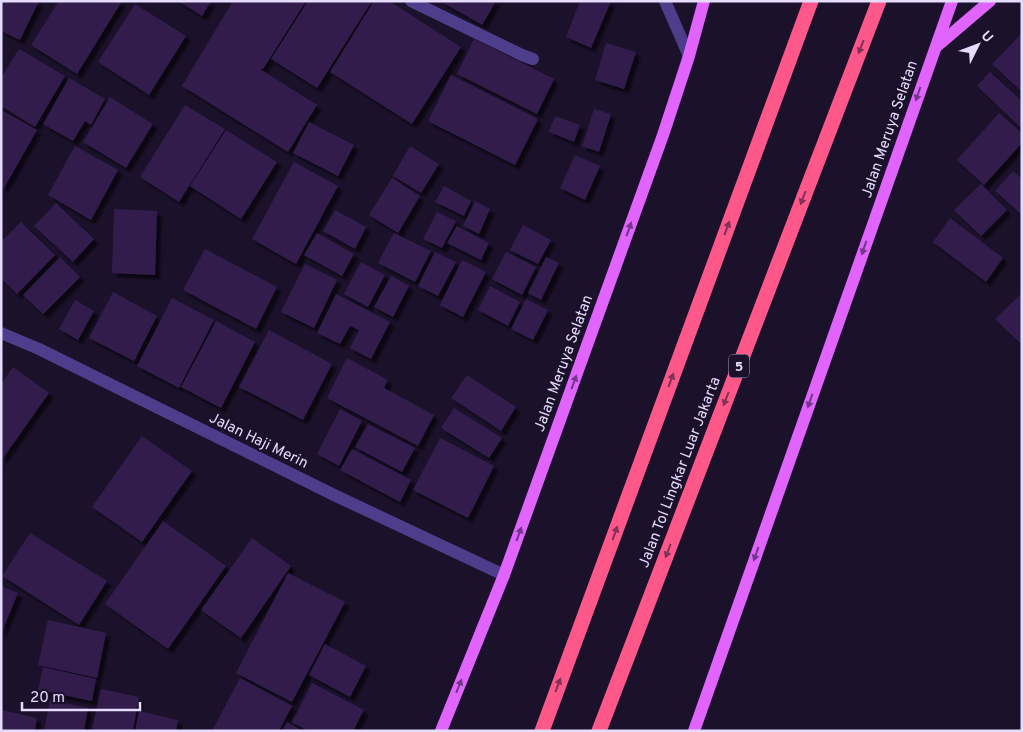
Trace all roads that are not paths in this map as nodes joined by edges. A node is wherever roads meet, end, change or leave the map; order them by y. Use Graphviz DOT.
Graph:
graph roads {
  1 [pos="411,1"];
  2 [pos="664,1"];
  3 [pos="704,1"];
  4 [pos="811,1"];
  5 [pos="879,1"];
  6 [pos="952,1"];
  7 [pos="990,1"];
  8 [pos="934,48"];
  9 [pos="689,56"];
  10 [pos="533,59"];
  11 [pos="1,333"];
  12 [pos="504,575"];
  13 [pos="441,731"];
  14 [pos="542,731"];
  15 [pos="599,731"];
  16 [pos="694,731"];
  1 -- 10 [label="street"];
  2 -- 9 [label="street"];
  3 -- 9 [label="main road, Jalan Meruya Selatan"];
  14 -- 4 [label="highway, one-way"];
  5 -- 15 [label="highway, Jalan Tol Lingkar Luar Jakarta / 5, one-way"];
  6 -- 8 [label="main road, Jalan Meruya Selatan"];
  7 -- 8 [label="main road, Jalan Meruya Selatan"];
  8 -- 16 [label="main road, Jalan Meruya Selatan, one-way"];
  12 -- 9 [label="main road, Jalan Meruya Selatan, one-way"];
  11 -- 12 [label="street, Jalan Haji Merin"];
  13 -- 12 [label="main road, Jalan Meruya Selatan, one-way"];
}
